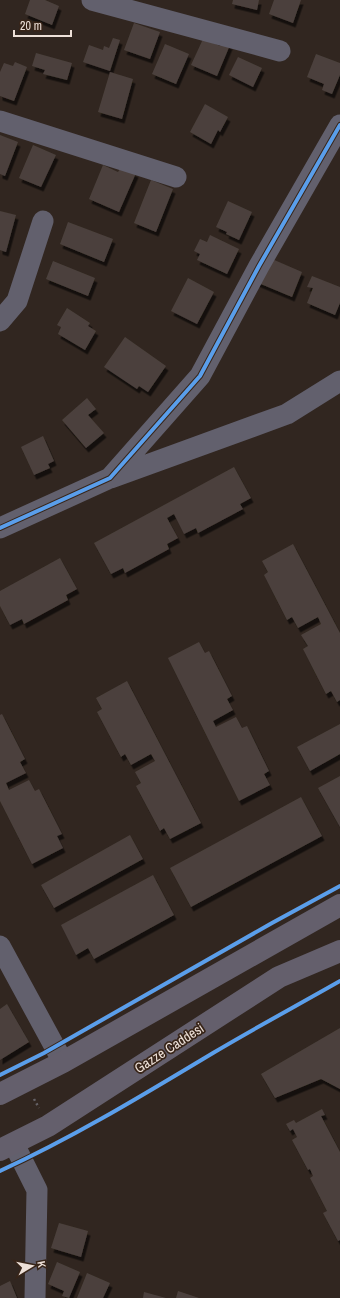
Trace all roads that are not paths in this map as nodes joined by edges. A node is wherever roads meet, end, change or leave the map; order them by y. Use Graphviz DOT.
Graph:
graph roads {
  1 [pos="92,0"];
  2 [pos="280,52"];
  3 [pos="0,121"];
  4 [pos="340,125"];
  5 [pos="176,177"];
  6 [pos="43,221"];
  7 [pos="9,298"];
  8 [pos="0,321"];
  9 [pos="340,381"];
  10 [pos="110,478"];
  11 [pos="0,528"];
  12 [pos="340,905"];
  13 [pos="0,946"];
  14 [pos="340,951"];
  15 [pos="63,1062"];
  16 [pos="0,1094"];
  17 [pos="7,1147"];
  18 [pos="35,1298"];
  1 -- 2 [label="street"];
  3 -- 5 [label="street"];
  4 -- 10 [label="street"];
  6 -- 7 [label="street"];
  7 -- 8 [label="street"];
  9 -- 10 [label="street"];
  10 -- 11 [label="street"];
  12 -- 15 [label="main road"];
  13 -- 15 [label="street"];
  14 -- 17 [label="main road, Gazze Caddesi"];
  15 -- 16 [label="main road"];
  17 -- 18 [label="street"];
}
